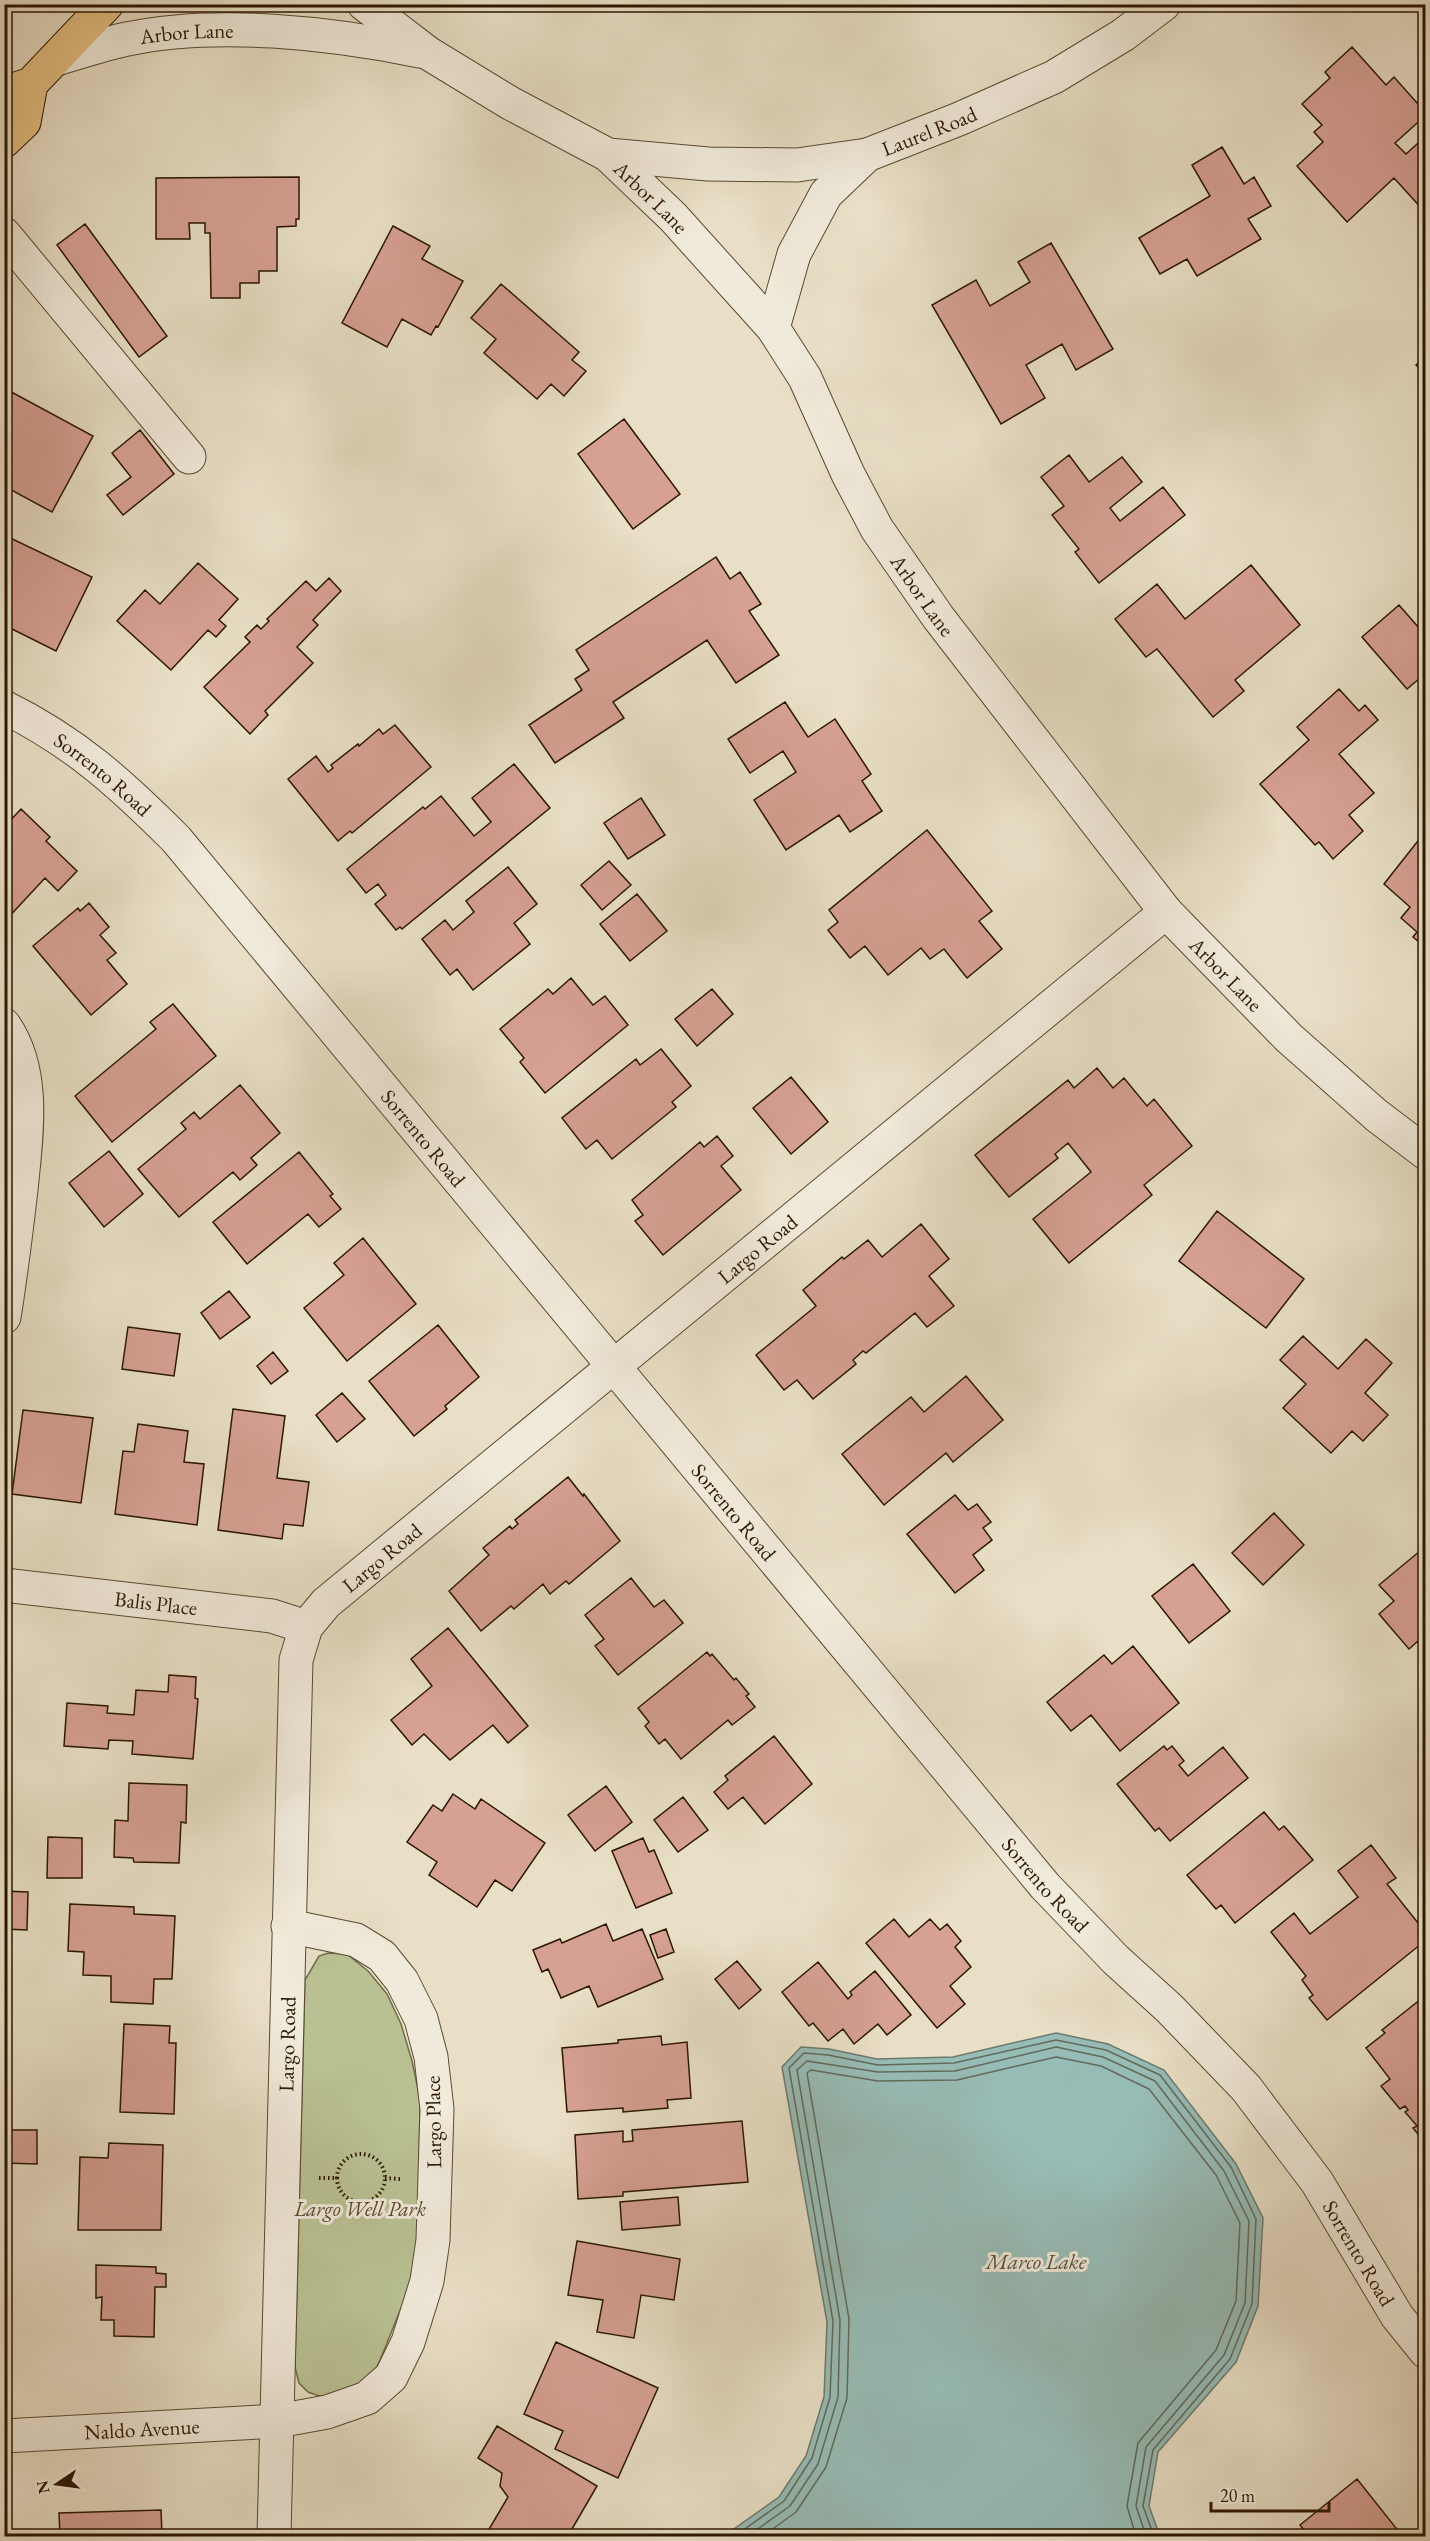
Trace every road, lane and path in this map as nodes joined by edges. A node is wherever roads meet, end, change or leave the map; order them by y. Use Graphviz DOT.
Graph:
graph roads {
  1 [pos="107,4"];
  2 [pos="364,4"];
  3 [pos="1164,4"];
  4 [pos="428,53"];
  5 [pos="56,58"];
  6 [pos="18,88"];
  7 [pos="4,141"];
  8 [pos="608,155"];
  9 [pos="867,155"];
  10 [pos="4,234"];
  11 [pos="773,328"];
  12 [pos="189,457"];
  13 [pos="4,707"];
  14 [pos="1166,912"];
  15 [pos="4,1025"];
  16 [pos="1425,1153"];
  17 [pos="4,1317"];
  18 [pos="613,1367"];
  19 [pos="4,1585"];
  20 [pos="306,1627"];
  21 [pos="288,1926"];
  22 [pos="318,2178"];
  23 [pos="337,2178"];
  24 [pos="1425,2352"];
  25 [pos="278,2421"];
  26 [pos="4,2436"];
  27 [pos="274,2536"];
  1 -- 5 [label="main road"];
  2 -- 4 [label="street, Arbor Lane"];
  3 -- 9 [label="street, Laurel Road"];
  4 -- 5 [label="street, Arbor Lane"];
  4 -- 8 [label="street, Arbor Lane"];
  5 -- 6 [label="main road"];
  6 -- 7 [label="main road"];
  8 -- 9 [label="street"];
  8 -- 11 [label="street, Arbor Lane"];
  9 -- 11 [label="street, Laurel Road"];
  10 -- 12 [label="street"];
  11 -- 14 [label="street, Arbor Lane"];
  13 -- 18 [label="street, Sorrento Road"];
  14 -- 16 [label="street, Arbor Lane"];
  14 -- 18 [label="street, Largo Road"];
  15 -- 17 [label="street"];
  18 -- 20 [label="street, Largo Road"];
  18 -- 24 [label="street, Sorrento Road"];
  19 -- 20 [label="street, Balis Place"];
  20 -- 21 [label="street, Largo Road"];
  21 -- 25 [label="street, Largo Road"];
  21 -- 25 [label="street, Largo Place"];
  22 -- 23 [label="path"];
  23 -- 23 [label="path"];
  25 -- 26 [label="street, Naldo Avenue"];
  25 -- 27 [label="street, Largo Road"];
}
